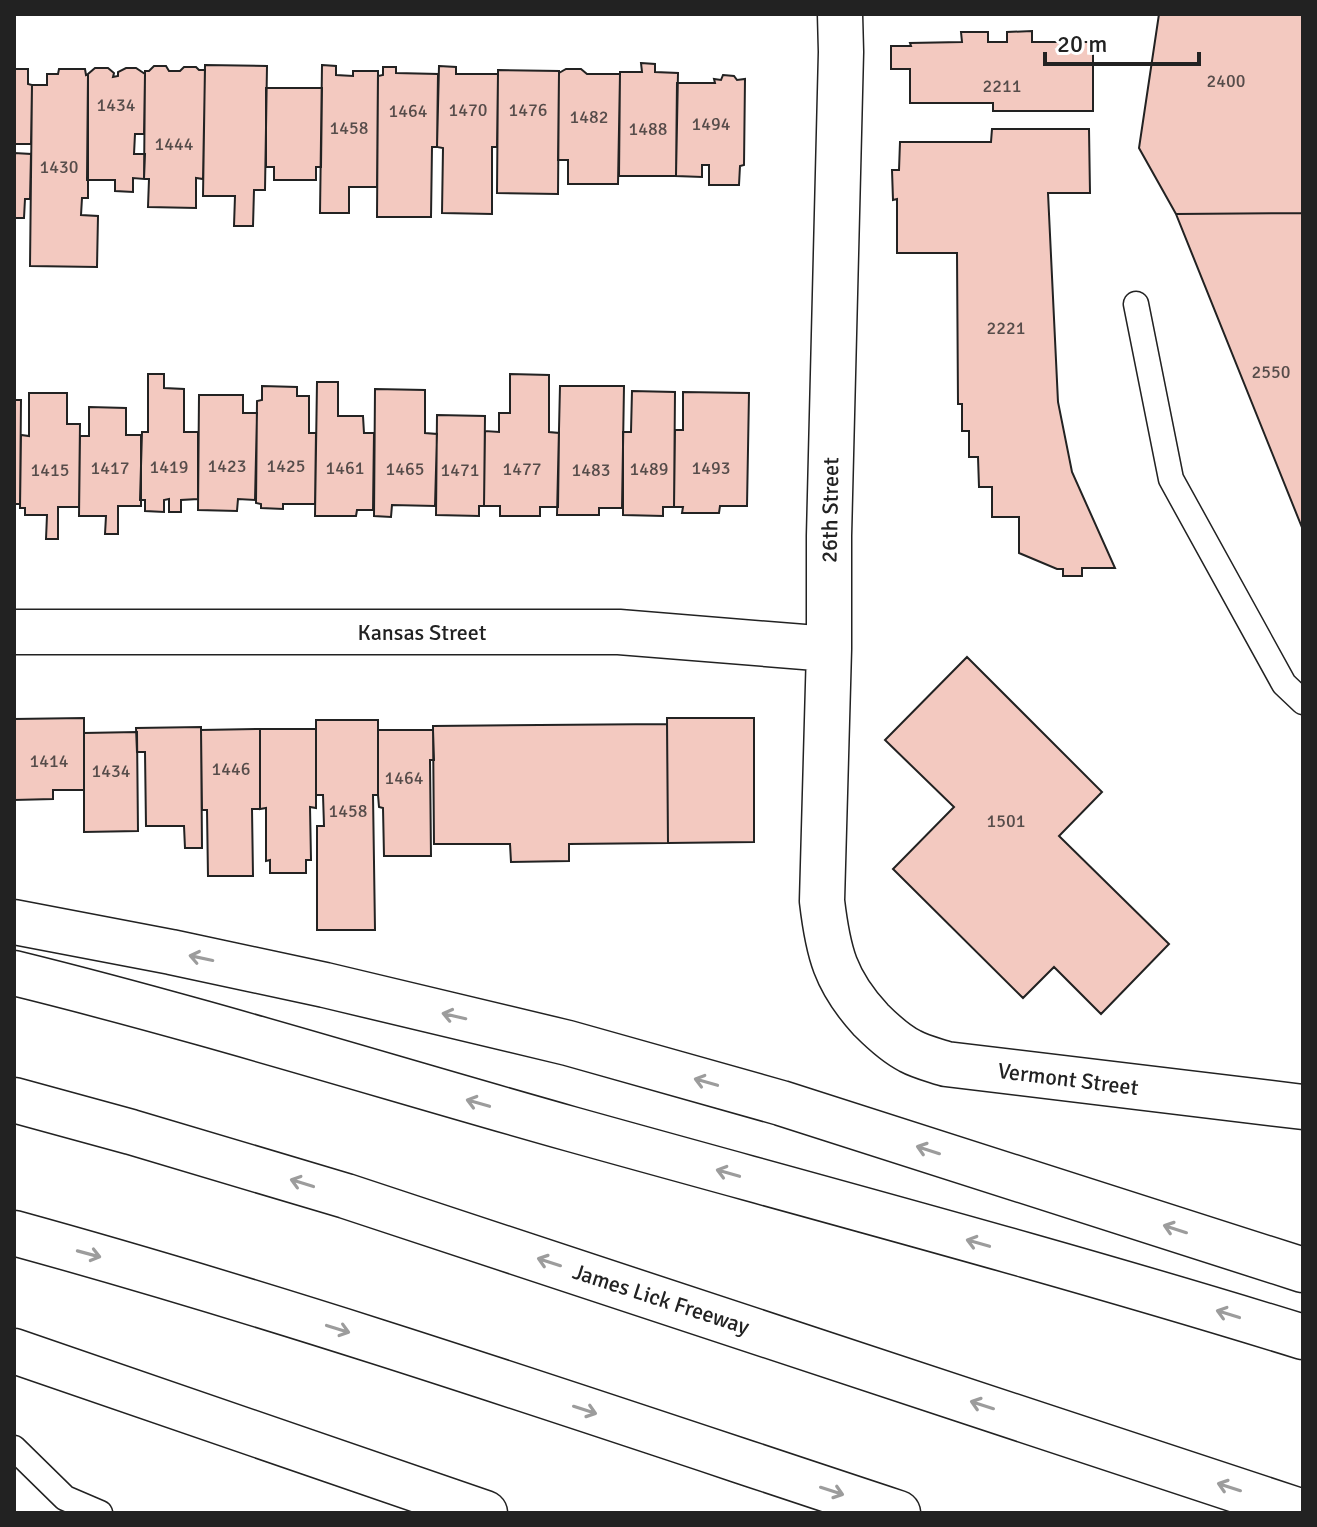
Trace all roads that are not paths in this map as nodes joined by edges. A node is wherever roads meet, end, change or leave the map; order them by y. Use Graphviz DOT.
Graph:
graph roads {
  1 [pos="840,14"];
  2 [pos="1136,304"];
  3 [pos="14,632"];
  4 [pos="829,649"];
  5 [pos="1303,702"];
  6 [pos="14,922"];
  7 [pos="14,973"];
  8 [pos="853,1001"];
  9 [pos="14,1100"];
  10 [pos="1303,1107"];
  11 [pos="14,1233"];
  12 [pos="1303,1270"];
  13 [pos="1303,1337"];
  14 [pos="23,1354"];
  15 [pos="14,1448"];
  16 [pos="1303,1512"];
  17 [pos="100,1513"];
  18 [pos="406,1513"];
  19 [pos="485,1513"];
  20 [pos="898,1513"];
  1 -- 4 [label="main road, 26th Street"];
  2 -- 5 [label="lane"];
  3 -- 4 [label="main road, Kansas Street"];
  4 -- 8 [label="main road, 26th Street"];
  12 -- 6 [label="main road, one-way"];
  13 -- 7 [label="main road, one-way"];
  8 -- 10 [label="main road, Vermont Street"];
  16 -- 9 [label="main road, James Lick Freeway, one-way"];
  11 -- 20 [label="main road, one-way"];
  14 -- 18 [label="main road"];
  14 -- 19 [label="main road"];
  15 -- 17 [label="lane"];
}
